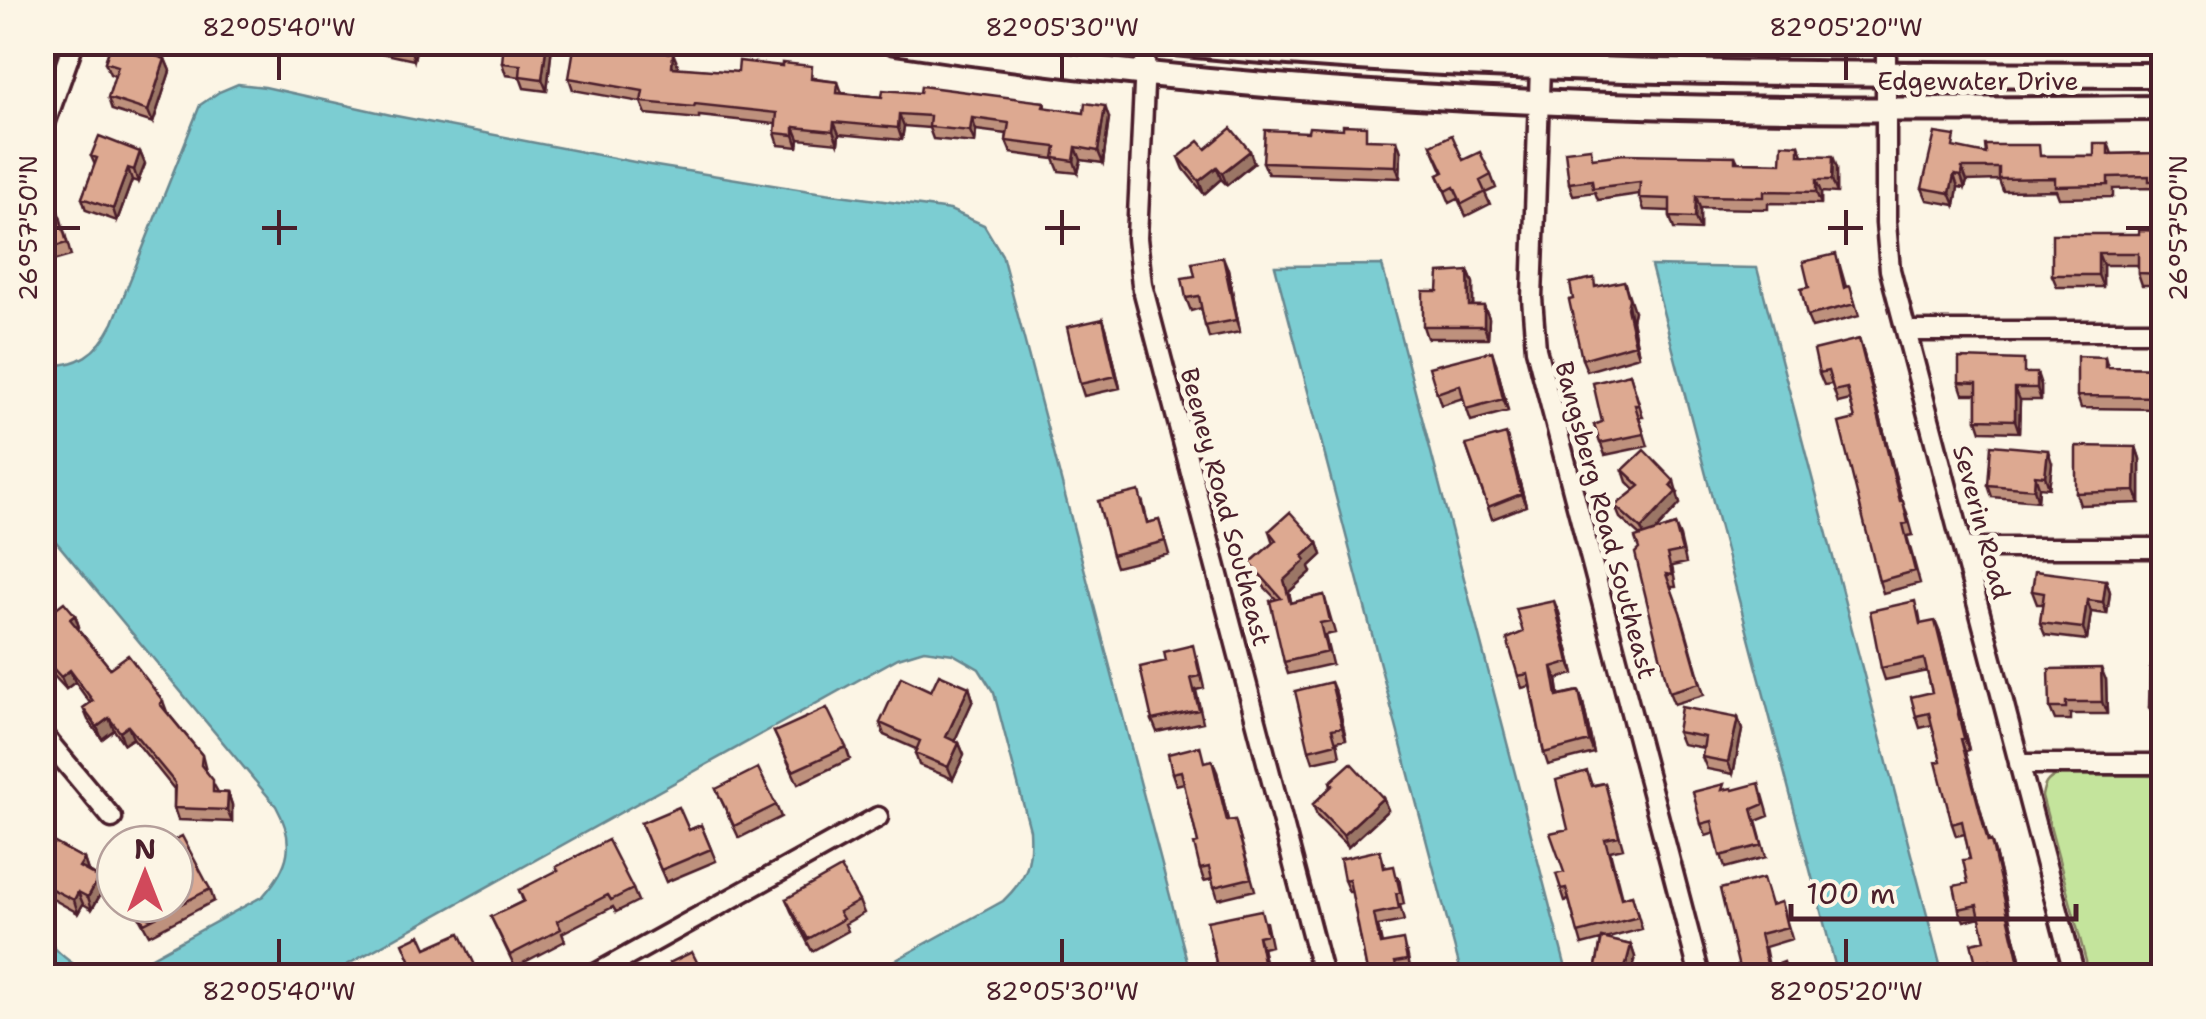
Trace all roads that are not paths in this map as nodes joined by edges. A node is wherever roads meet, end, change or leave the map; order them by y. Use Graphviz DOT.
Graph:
graph roads {
  1 [pos="74,42"];
  2 [pos="895,42"];
  3 [pos="1146,42"];
  4 [pos="1165,42"];
  5 [pos="1886,42"];
  6 [pos="1540,68"];
  7 [pos="1144,73"];
  8 [pos="1887,74"];
  9 [pos="2164,75"];
  10 [pos="1538,102"];
  11 [pos="1886,108"];
  12 [pos="2164,108"];
  13 [pos="42,132"];
  14 [pos="1906,331"];
  15 [pos="2164,331"];
  16 [pos="1962,548"];
  17 [pos="2164,548"];
  18 [pos="42,734"];
  19 [pos="2019,764"];
  20 [pos="2164,764"];
  21 [pos="878,817"];
  22 [pos="112,818"];
  23 [pos="592,976"];
  24 [pos="1323,976"];
  25 [pos="1700,976"];
  26 [pos="2075,976"];
  1 -- 13 [label="street"];
  2 -- 7 [label="street, Edgewater Drive"];
  3 -- 7 [label="street, Beeney Road Southeast"];
  4 -- 6 [label="street, Edgewater Drive"];
  5 -- 8 [label="street, Severin Road"];
  6 -- 8 [label="street, Edgewater Drive"];
  6 -- 10 [label="street, Bangsberg Road Southeast"];
  7 -- 10 [label="street, Edgewater Drive"];
  7 -- 24 [label="street, Beeney Road Southeast"];
  8 -- 9 [label="street, Edgewater Drive"];
  8 -- 11 [label="street, Severin Road"];
  10 -- 11 [label="street, Edgewater Drive"];
  10 -- 25 [label="street, Bangsberg Road Southeast"];
  11 -- 12 [label="street, Edgewater Drive"];
  11 -- 14 [label="street, Severin Road"];
  14 -- 15 [label="street"];
  14 -- 16 [label="street, Severin Road"];
  16 -- 17 [label="street"];
  16 -- 19 [label="street, Severin Road"];
  18 -- 22 [label="street"];
  19 -- 20 [label="street"];
  19 -- 26 [label="street, Severin Road"];
  21 -- 23 [label="street"];
}
